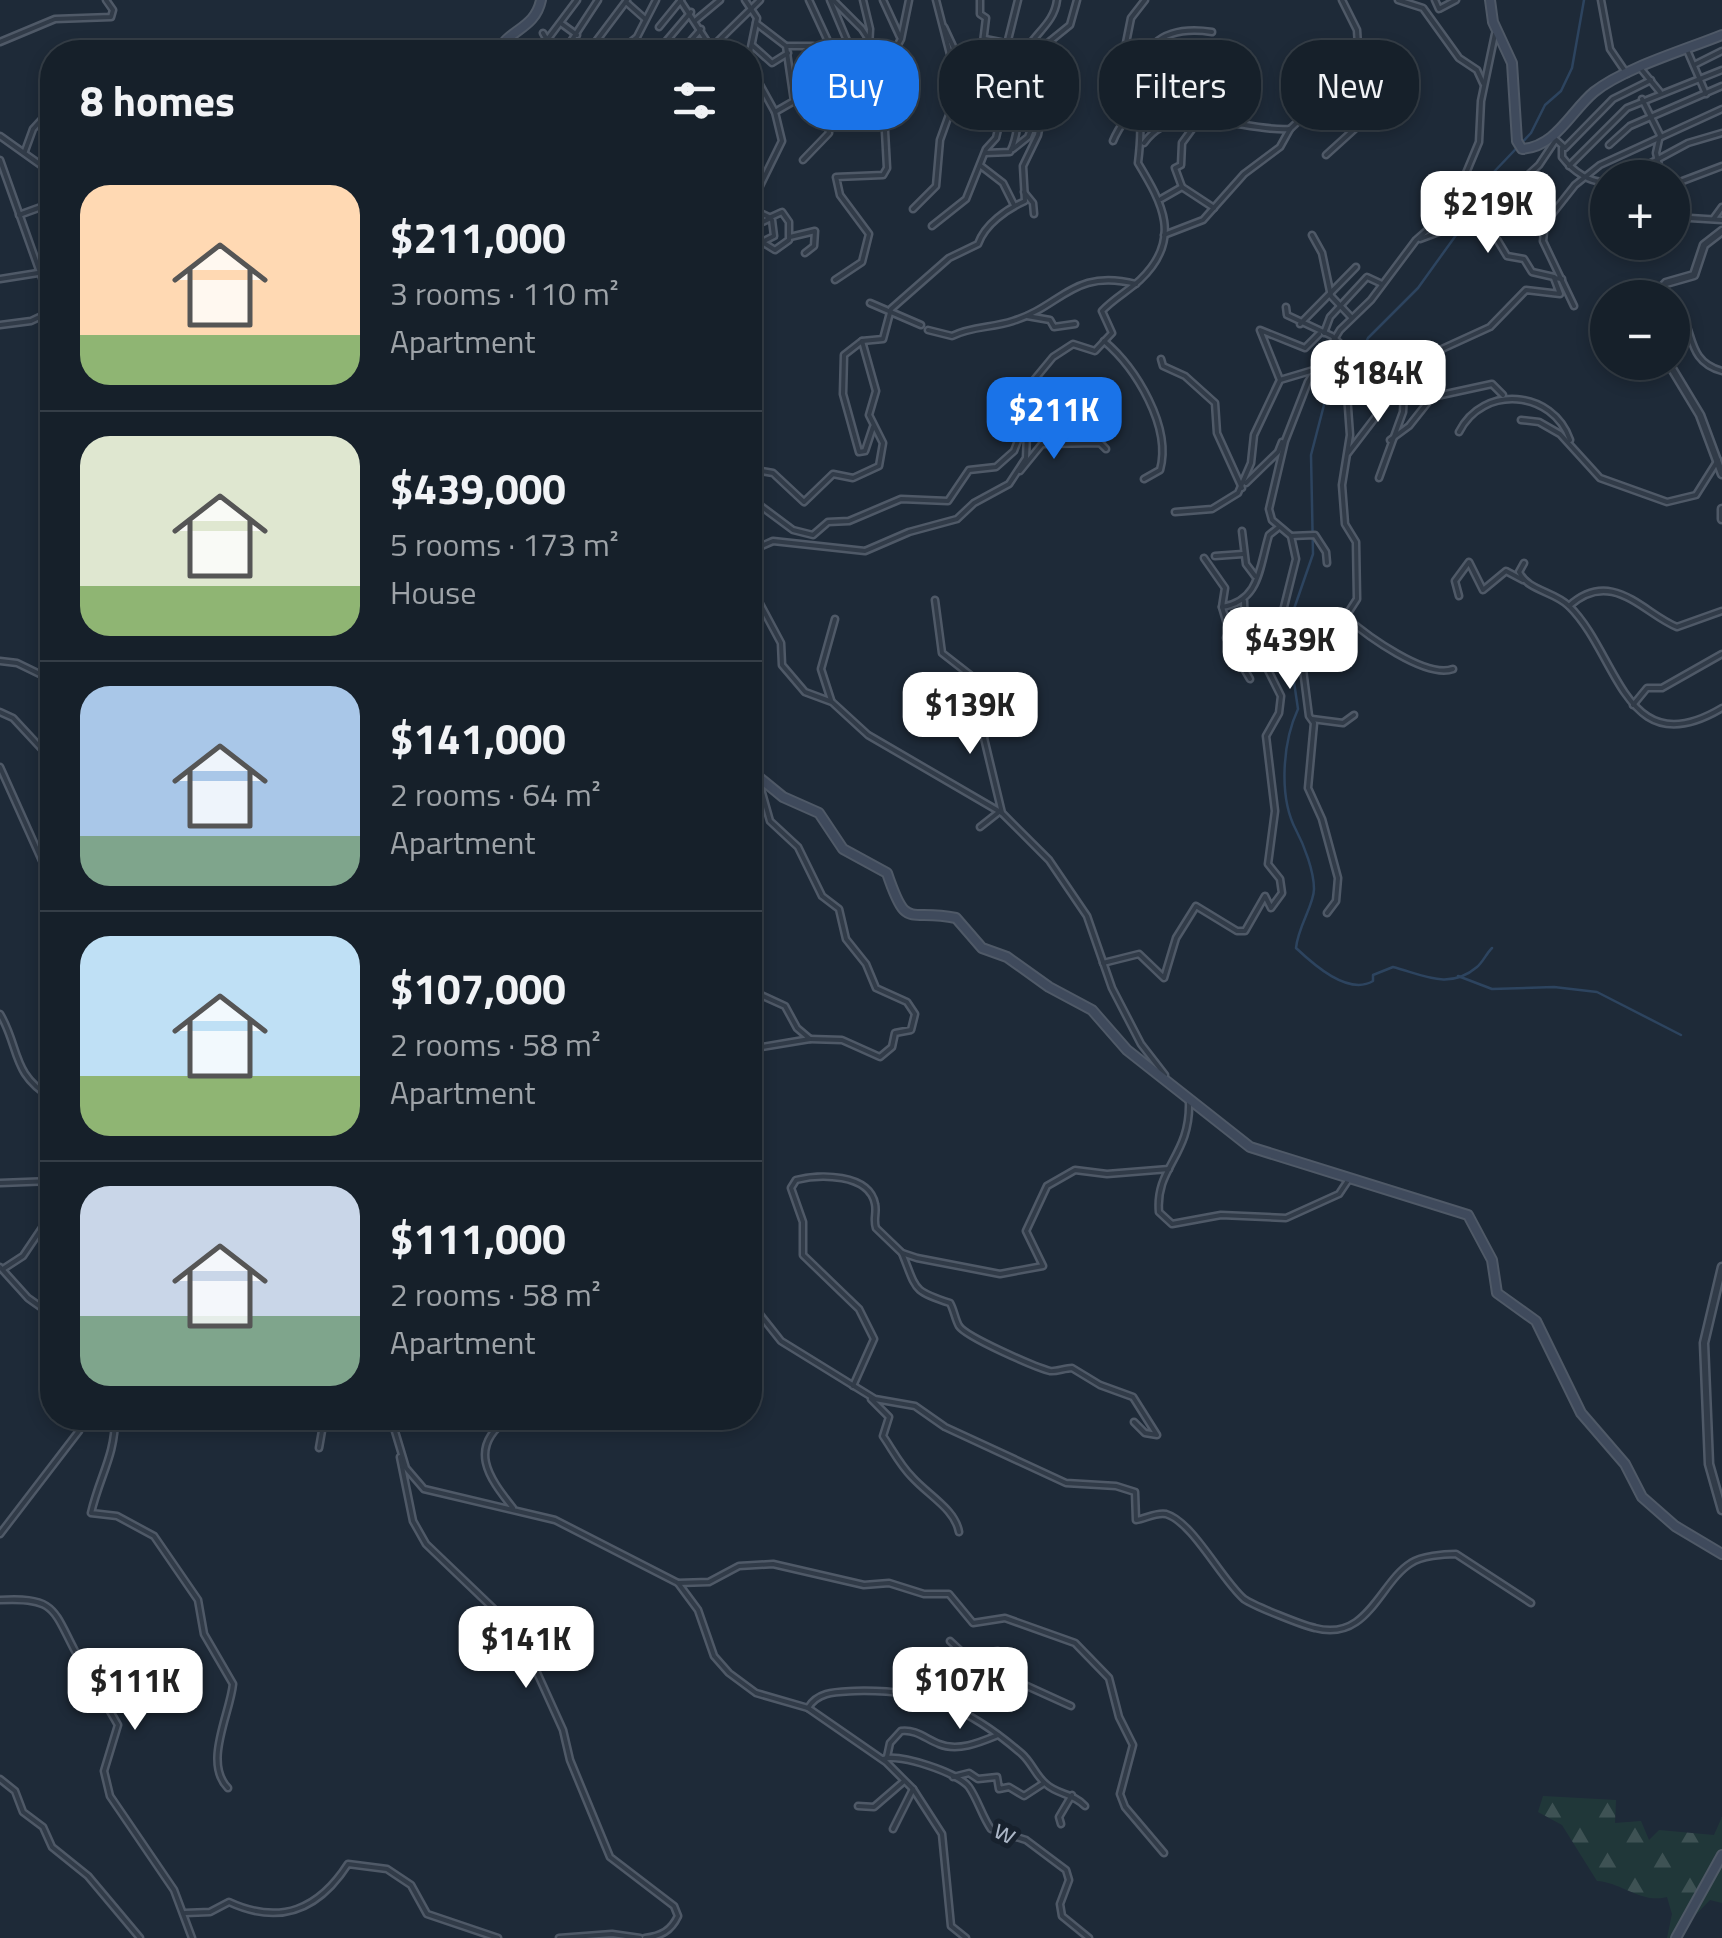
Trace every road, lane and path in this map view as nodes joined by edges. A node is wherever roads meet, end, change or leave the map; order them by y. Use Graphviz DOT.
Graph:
graph roads {
  1 [pos="106,0"];
  2 [pos="541,0"];
  3 [pos="576,0"];
  4 [pos="598,0"];
  5 [pos="656,0"];
  6 [pos="680,0"];
  7 [pos="720,0"];
  8 [pos="744,0"];
  9 [pos="760,0"];
  10 [pos="809,0"];
  11 [pos="831,0"];
  12 [pos="863,0"];
  13 [pos="883,0"];
  14 [pos="910,0"];
  15 [pos="936,0"];
  16 [pos="980,0"];
  17 [pos="1018,0"];
  18 [pos="1057,0"];
  19 [pos="1074,0"];
  20 [pos="1146,0"];
  21 [pos="1342,0"];
  22 [pos="1398,0"];
  23 [pos="1434,0"];
  24 [pos="1456,0"];
  25 [pos="1490,0"];
  26 [pos="1601,0"];
  27 [pos="626,1"];
  28 [pos="750,8"];
  29 [pos="692,12"];
  30 [pos="645,19"];
  31 [pos="696,20"];
  32 [pos="756,23"];
  33 [pos="942,23"];
  34 [pos="562,24"];
  35 [pos="658,27"];
  36 [pos="701,30"];
  37 [pos="1496,30"];
  38 [pos="1212,32"];
  39 [pos="543,34"];
  40 [pos="577,35"];
  41 [pos="1722,35"];
  42 [pos="868,37"];
  43 [pos="984,38"];
  44 [pos="505,40"];
  45 [pos="573,40"];
  46 [pos="597,40"];
  47 [pos="632,40"];
  48 [pos="668,40"];
  49 [pos="692,40"];
  50 [pos="705,40"];
  51 [pos="719,40"];
  52 [pos="752,40"];
  53 [pos="827,40"];
  54 [pos="847,40"];
  55 [pos="869,40"];
  56 [pos="901,40"];
  57 [pos="946,40"];
  58 [pos="950,40"];
  59 [pos="992,40"];
  60 [pos="1006,40"];
  61 [pos="1034,40"];
  62 [pos="1051,40"];
  63 [pos="1125,40"];
  64 [pos="1162,40"];
  65 [pos="1356,40"];
  66 [pos="0,42"];
  67 [pos="792,49"];
  68 [pos="787,50"];
  69 [pos="1687,50"];
  70 [pos="1722,52"];
  71 [pos="762,55"];
  72 [pos="1694,65"];
  73 [pos="1641,70"];
  74 [pos="1722,70"];
  75 [pos="1625,76"];
  76 [pos="1699,79"];
  77 [pos="1650,80"];
  78 [pos="1484,86"];
  79 [pos="1722,86"];
  80 [pos="762,90"];
  81 [pos="1660,92"];
  82 [pos="1706,94"];
  83 [pos="1642,100"];
  84 [pos="1722,107"];
  85 [pos="775,112"];
  86 [pos="1650,118"];
  87 [pos="40,121"];
  88 [pos="828,130"];
  89 [pos="884,130"];
  90 [pos="944,130"];
  91 [pos="998,130"];
  92 [pos="1018,130"];
  93 [pos="1031,130"];
  94 [pos="1036,130"];
  95 [pos="1118,130"];
  96 [pos="1141,130"];
  97 [pos="1158,130"];
  98 [pos="1191,130"];
  99 [pos="1290,130"];
  100 [pos="1353,130"];
  101 [pos="1722,133"];
  102 [pos="1660,134"];
  103 [pos="0,136"];
  104 [pos="1028,136"];
  105 [pos="1554,138"];
  106 [pos="1113,141"];
  107 [pos="1143,144"];
  108 [pos="1034,145"];
  109 [pos="1609,145"];
  110 [pos="1562,148"];
  111 [pos="25,151"];
  112 [pos="1010,152"];
  113 [pos="984,153"];
  114 [pos="1326,154"];
  115 [pos="1657,158"];
  116 [pos="0,160"];
  117 [pos="802,160"];
  118 [pos="1654,160"];
  119 [pos="40,161"];
  120 [pos="982,166"];
  121 [pos="1569,166"];
  122 [pos="1722,166"];
  123 [pos="1586,176"];
  124 [pos="1590,178"];
  125 [pos="1690,178"];
  126 [pos="762,186"];
  127 [pos="1182,187"];
  128 [pos="1024,192"];
  129 [pos="1160,199"];
  130 [pos="1014,205"];
  131 [pos="40,207"];
  132 [pos="1722,207"];
  133 [pos="1214,208"];
  134 [pos="913,209"];
  135 [pos="18,214"];
  136 [pos="764,214"];
  137 [pos="1034,214"];
  138 [pos="771,218"];
  139 [pos="1690,218"];
  140 [pos="1714,218"];
  141 [pos="1722,220"];
  142 [pos="762,224"];
  143 [pos="932,226"];
  144 [pos="1722,230"];
  145 [pos="1492,231"];
  146 [pos="1164,235"];
  147 [pos="1312,236"];
  148 [pos="790,237"];
  149 [pos="1416,240"];
  150 [pos="805,253"];
  151 [pos="1356,266"];
  152 [pos="38,273"];
  153 [pos="40,278"];
  154 [pos="1554,278"];
  155 [pos="0,279"];
  156 [pos="1562,279"];
  157 [pos="835,280"];
  158 [pos="1676,280"];
  159 [pos="1136,284"];
  160 [pos="1382,284"];
  161 [pos="1330,293"];
  162 [pos="870,304"];
  163 [pos="1340,306"];
  164 [pos="1574,306"];
  165 [pos="1286,307"];
  166 [pos="40,315"];
  167 [pos="888,315"];
  168 [pos="1024,316"];
  169 [pos="1352,317"];
  170 [pos="1075,324"];
  171 [pos="1300,324"];
  172 [pos="0,325"];
  173 [pos="921,325"];
  174 [pos="928,330"];
  175 [pos="1322,333"];
  176 [pos="1335,338"];
  177 [pos="1690,339"];
  178 [pos="862,341"];
  179 [pos="1104,342"];
  180 [pos="1161,358"];
  181 [pos="1317,369"];
  182 [pos="1722,371"];
  183 [pos="1405,374"];
  184 [pos="1280,380"];
  185 [pos="1679,380"];
  186 [pos="1062,386"];
  187 [pos="1056,393"];
  188 [pos="1504,396"];
  189 [pos="1070,397"];
  190 [pos="1027,408"];
  191 [pos="1521,420"];
  192 [pos="873,427"];
  193 [pos="1458,432"];
  194 [pos="1288,434"];
  195 [pos="1019,438"];
  196 [pos="1390,440"];
  197 [pos="1572,445"];
  198 [pos="1106,449"];
  199 [pos="1348,453"];
  200 [pos="1718,460"];
  201 [pos="762,471"];
  202 [pos="1016,474"];
  203 [pos="1722,474"];
  204 [pos="1378,478"];
  205 [pos="1144,479"];
  206 [pos="1243,487"];
  207 [pos="762,507"];
  208 [pos="1722,509"];
  209 [pos="1175,512"];
  210 [pos="1722,519"];
  211 [pos="1280,528"];
  212 [pos="1242,530"];
  213 [pos="1291,536"];
  214 [pos="762,546"];
  215 [pos="1243,554"];
  216 [pos="1215,556"];
  217 [pos="1204,558"];
  218 [pos="1524,563"];
  219 [pos="1327,564"];
  220 [pos="1255,576"];
  221 [pos="1523,580"];
  222 [pos="1459,596"];
  223 [pos="935,600"];
  224 [pos="1244,601"];
  225 [pos="1569,606"];
  226 [pos="762,607"];
  227 [pos="1222,607"];
  228 [pos="1722,611"];
  229 [pos="1347,618"];
  230 [pos="835,619"];
  231 [pos="1275,626"];
  232 [pos="1245,636"];
  233 [pos="1300,644"];
  234 [pos="1722,654"];
  235 [pos="0,661"];
  236 [pos="1453,669"];
  237 [pos="40,674"];
  238 [pos="1250,680"];
  239 [pos="832,702"];
  240 [pos="1633,705"];
  241 [pos="1722,708"];
  242 [pos="0,712"];
  243 [pos="1354,715"];
  244 [pos="1312,719"];
  245 [pos="40,749"];
  246 [pos="0,768"];
  247 [pos="762,780"];
  248 [pos="762,800"];
  249 [pos="1001,813"];
  250 [pos="980,827"];
  251 [pos="40,856"];
  252 [pos="1327,913"];
  253 [pos="1103,963"];
  254 [pos="762,995"];
  255 [pos="0,1014"];
  256 [pos="810,1039"];
  257 [pos="762,1047"];
  258 [pos="1165,1076"];
  259 [pos="40,1091"];
  260 [pos="1189,1096"];
  261 [pos="1169,1169"];
  262 [pos="1349,1179"];
  263 [pos="40,1181"];
  264 [pos="0,1183"];
  265 [pos="40,1230"];
  266 [pos="902,1253"];
  267 [pos="1722,1267"];
  268 [pos="2,1268"];
  269 [pos="1722,1300"];
  270 [pos="40,1306"];
  271 [pos="1710,1312"];
  272 [pos="762,1317"];
  273 [pos="854,1386"];
  274 [pos="869,1395"];
  275 [pos="1134,1422"];
  276 [pos="80,1430"];
  277 [pos="115,1430"];
  278 [pos="322,1430"];
  279 [pos="395,1430"];
  280 [pos="494,1430"];
  281 [pos="319,1448"];
  282 [pos="401,1452"];
  283 [pos="513,1508"];
  284 [pos="1722,1510"];
  285 [pos="959,1532"];
  286 [pos="0,1534"];
  287 [pos="1720,1552"];
  288 [pos="678,1583"];
  289 [pos="0,1600"];
  290 [pos="1531,1603"];
  291 [pos="950,1640"];
  292 [pos="992,1670"];
  293 [pos="1018,1680"];
  294 [pos="1071,1706"];
  295 [pos="808,1708"];
  296 [pos="998,1735"];
  297 [pos="885,1758"];
  298 [pos="953,1777"];
  299 [pos="0,1779"];
  300 [pos="904,1779"];
  301 [pos="1044,1782"];
  302 [pos="228,1788"];
  303 [pos="913,1790"];
  304 [pos="1071,1794"];
  305 [pos="858,1806"];
  306 [pos="1085,1808"];
  307 [pos="1062,1824"];
  308 [pos="892,1829"];
  309 [pos="1164,1853"];
  310 [pos="1722,1854"];
  311 [pos="185,1913"];
  312 [pos="1677,1937"];
  313 [pos="140,1938"];
  314 [pos="192,1938"];
  315 [pos="498,1938"];
  316 [pos="559,1938"];
  317 [pos="642,1938"];
  318 [pos="966,1938"];
  319 [pos="1090,1938"];
  1 -- 66 [label="street"];
  2 -- 44 [label="main road"];
  3 -- 34 [label="street"];
  4 -- 40 [label="street"];
  5 -- 30 [label="street"];
  6 -- 29 [label="street"];
  6 -- 35 [label="street"];
  7 -- 31 [label="street"];
  8 -- 28 [label="street"];
  9 -- 28 [label="street"];
  10 -- 53 [label="street"];
  11 -- 42 [label="street"];
  11 -- 54 [label="street"];
  12 -- 42 [label="street"];
  13 -- 56 [label="street"];
  14 -- 56 [label="street"];
  15 -- 33 [label="street"];
  16 -- 43 [label="street"];
  17 -- 60 [label="street"];
  18 -- 61 [label="street"];
  19 -- 62 [label="street"];
  20 -- 63 [label="street"];
  21 -- 65 [label="street"];
  22 -- 78 [label="street"];
  23 -- 24 [label="street"];
  25 -- 37 [label="main road"];
  26 -- 75 [label="street"];
  27 -- 30 [label="street"];
  27 -- 46 [label="street"];
  28 -- 32 [label="street"];
  28 -- 51 [label="street"];
  29 -- 31 [label="street"];
  29 -- 48 [label="street"];
  30 -- 47 [label="street"];
  31 -- 36 [label="street"];
  32 -- 52 [label="street"];
  32 -- 68 [label="street"];
  33 -- 57 [label="street"];
  33 -- 58 [label="street"];
  34 -- 39 [label="street"];
  34 -- 40 [label="street"];
  36 -- 49 [label="street"];
  36 -- 50 [label="street"];
  37 -- 78 [label="street"];
  37 -- 105 [label="main road"];
  38 -- 64 [label="street"];
  40 -- 45 [label="street"];
  41 -- 69 [label="main road"];
  42 -- 55 [label="street"];
  43 -- 59 [label="street"];
  67 -- 68 [label="street"];
  68 -- 71 [label="street"];
  68 -- 85 [label="street"];
  69 -- 72 [label="street"];
  69 -- 73 [label="main road"];
  70 -- 72 [label="street"];
  72 -- 76 [label="street"];
  73 -- 75 [label="main road"];
  73 -- 77 [label="street"];
  74 -- 76 [label="street"];
  75 -- 105 [label="main road"];
  76 -- 81 [label="street"];
  76 -- 82 [label="street"];
  77 -- 81 [label="street"];
  77 -- 110 [label="street"];
  78 -- 149 [label="street"];
  79 -- 82 [label="street"];
  80 -- 85 [label="street"];
  81 -- 83 [label="street"];
  82 -- 86 [label="street"];
  83 -- 86 [label="street"];
  83 -- 121 [label="street"];
  84 -- 102 [label="street"];
  85 -- 126 [label="street"];
  86 -- 102 [label="street"];
  86 -- 109 [label="street"];
  87 -- 111 [label="street"];
  88 -- 117 [label="street"];
  89 -- 157 [label="street"];
  90 -- 134 [label="street"];
  91 -- 113 [label="street"];
  92 -- 112 [label="street"];
  93 -- 104 [label="street"];
  94 -- 108 [label="street"];
  95 -- 106 [label="street"];
  96 -- 107 [label="street"];
  97 -- 107 [label="street"];
  98 -- 127 [label="street"];
  99 -- 133 [label="street"];
  100 -- 114 [label="street"];
  101 -- 115 [label="street"];
  102 -- 115 [label="street"];
  102 -- 123 [label="street"];
  103 -- 111 [label="street"];
  104 -- 108 [label="street"];
  104 -- 112 [label="street"];
  105 -- 110 [label="street"];
  105 -- 145 [label="street"];
  107 -- 129 [label="street"];
  108 -- 128 [label="street"];
  110 -- 121 [label="street"];
  111 -- 119 [label="street"];
  112 -- 113 [label="street"];
  113 -- 120 [label="street"];
  115 -- 118 [label="street"];
  116 -- 135 [label="street"];
  120 -- 130 [label="street"];
  120 -- 143 [label="street"];
  121 -- 123 [label="street"];
  122 -- 125 [label="street"];
  123 -- 124 [label="street"];
  123 -- 156 [label="street"];
  127 -- 129 [label="street"];
  127 -- 133 [label="street"];
  128 -- 130 [label="street"];
  128 -- 137 [label="street"];
  129 -- 146 [label="street"];
  130 -- 167 [label="street"];
  131 -- 135 [label="street"];
  132 -- 140 [label="street"];
  133 -- 146 [label="street"];
  135 -- 152 [label="street"];
  136 -- 138 [label="street"];
  136 -- 142 [label="street"];
  138 -- 142 [label="street"];
  138 -- 148 [label="street"];
  138 -- 148 [label="street"];
  139 -- 140 [label="street"];
  140 -- 141 [label="street"];
  144 -- 158 [label="street"];
  145 -- 149 [label="street"];
  145 -- 154 [label="street"];
  146 -- 159 [label="street"];
  147 -- 161 [label="street"];
  148 -- 150 [label="street"];
  149 -- 160 [label="street"];
  151 -- 161 [label="street"];
  152 -- 153 [label="street"];
  152 -- 155 [label="street"];
  154 -- 156 [label="street"];
  154 -- 183 [label="street"];
  156 -- 164 [label="street"];
  159 -- 168 [label="street"];
  159 -- 179 [label="street"];
  160 -- 163 [label="street"];
  160 -- 169 [label="street"];
  161 -- 163 [label="street"];
  161 -- 171 [label="street"];
  162 -- 167 [label="street"];
  163 -- 169 [label="street"];
  163 -- 175 [label="street"];
  165 -- 171 [label="street"];
  166 -- 172 [label="street"];
  167 -- 173 [label="street"];
  167 -- 178 [label="street"];
  168 -- 170 [label="street"];
  168 -- 174 [label="street"];
  169 -- 176 [label="street"];
  171 -- 175 [label="street"];
  175 -- 176 [label="street"];
  175 -- 184 [label="street"];
  176 -- 181 [label="street"];
  176 -- 199 [label="street"];
  177 -- 182 [label="street"];
  178 -- 192 [label="street"];
  178 -- 192 [label="street"];
  179 -- 202 [label="street"];
  179 -- 205 [label="street"];
  180 -- 206 [label="street"];
  181 -- 184 [label="street"];
  181 -- 194 [label="street"];
  183 -- 196 [label="street"];
  183 -- 199 [label="street"];
  184 -- 206 [label="street"];
  185 -- 200 [label="street"];
  186 -- 187 [label="street"];
  187 -- 189 [label="street"];
  187 -- 190 [label="street"];
  188 -- 193 [label="street"];
  188 -- 196 [label="street"];
  188 -- 197 [label="street"];
  191 -- 197 [label="street"];
  192 -- 201 [label="street"];
  194 -- 206 [label="street"];
  194 -- 211 [label="street"];
  195 -- 207 [label="street"];
  196 -- 204 [label="street"];
  197 -- 200 [label="street"];
  198 -- 202 [label="street"];
  199 -- 229 [label="street"];
  200 -- 203 [label="street"];
  202 -- 214 [label="street"];
  206 -- 209 [label="street"];
  208 -- 210 [label="street"];
  211 -- 213 [label="street"];
  211 -- 220 [label="street"];
  212 -- 215 [label="street"];
  213 -- 219 [label="street"];
  213 -- 231 [label="street"];
  215 -- 216 [label="street"];
  215 -- 220 [label="street"];
  217 -- 227 [label="street"];
  218 -- 221 [label="street"];
  220 -- 224 [label="street"];
  221 -- 222 [label="street"];
  221 -- 225 [label="street"];
  223 -- 249 [label="street"];
  224 -- 227 [label="street"];
  224 -- 232 [label="street"];
  225 -- 228 [label="street"];
  225 -- 240 [label="street"];
  226 -- 239 [label="street"];
  227 -- 238 [label="street"];
  229 -- 233 [label="street"];
  229 -- 236 [label="street"];
  230 -- 239 [label="street"];
  231 -- 233 [label="street"];
  231 -- 253 [label="street"];
  233 -- 244 [label="street"];
  234 -- 240 [label="street"];
  235 -- 237 [label="street"];
  239 -- 249 [label="street"];
  240 -- 241 [label="street"];
  242 -- 245 [label="street"];
  243 -- 244 [label="street"];
  244 -- 252 [label="street"];
  246 -- 251 [label="street"];
  247 -- 258 [label="main road"];
  248 -- 256 [label="street"];
  249 -- 250 [label="street"];
  249 -- 253 [label="street"];
  253 -- 258 [label="street"];
  254 -- 256 [label="street"];
  255 -- 259 [label="street"];
  256 -- 257 [label="street"];
  258 -- 260 [label="main road"];
  260 -- 261 [label="street"];
  260 -- 262 [label="main road"];
  261 -- 262 [label="street"];
  261 -- 266 [label="street"];
  262 -- 287 [label="main road"];
  263 -- 264 [label="street"];
  265 -- 268 [label="street"];
  266 -- 273 [label="street"];
  266 -- 275 [label="street"];
  267 -- 271 [label="street"];
  268 -- 270 [label="street"];
  269 -- 271 [label="street"];
  271 -- 284 [label="street"];
  272 -- 273 [label="street"];
  273 -- 274 [label="street"];
  274 -- 285 [label="street"];
  274 -- 290 [label="street"];
  276 -- 286 [label="street"];
  277 -- 302 [label="street"];
  278 -- 281 [label="street"];
  279 -- 282 [label="street"];
  280 -- 283 [label="street"];
  282 -- 283 [label="street"];
  282 -- 317 [label="street"];
  283 -- 288 [label="street"];
  288 -- 295 [label="street"];
  288 -- 309 [label="street"];
  289 -- 311 [label="street"];
  291 -- 293 [label="street"];
  292 -- 293 [label="street"];
  293 -- 294 [label="street"];
  295 -- 296 [label="street"];
  295 -- 297 [label="street"];
  296 -- 297 [label="street"];
  296 -- 301 [label="street"];
  297 -- 298 [label="street, w"];
  297 -- 300 [label="street"];
  298 -- 301 [label="street"];
  298 -- 319 [label="street, w"];
  299 -- 313 [label="street"];
  300 -- 303 [label="street"];
  300 -- 305 [label="street"];
  301 -- 304 [label="street"];
  303 -- 308 [label="street"];
  303 -- 318 [label="street"];
  304 -- 306 [label="street"];
  304 -- 307 [label="street"];
  310 -- 312 [label="main road"];
  311 -- 314 [label="street"];
  311 -- 315 [label="street"];
  316 -- 317 [label="street"];
}
